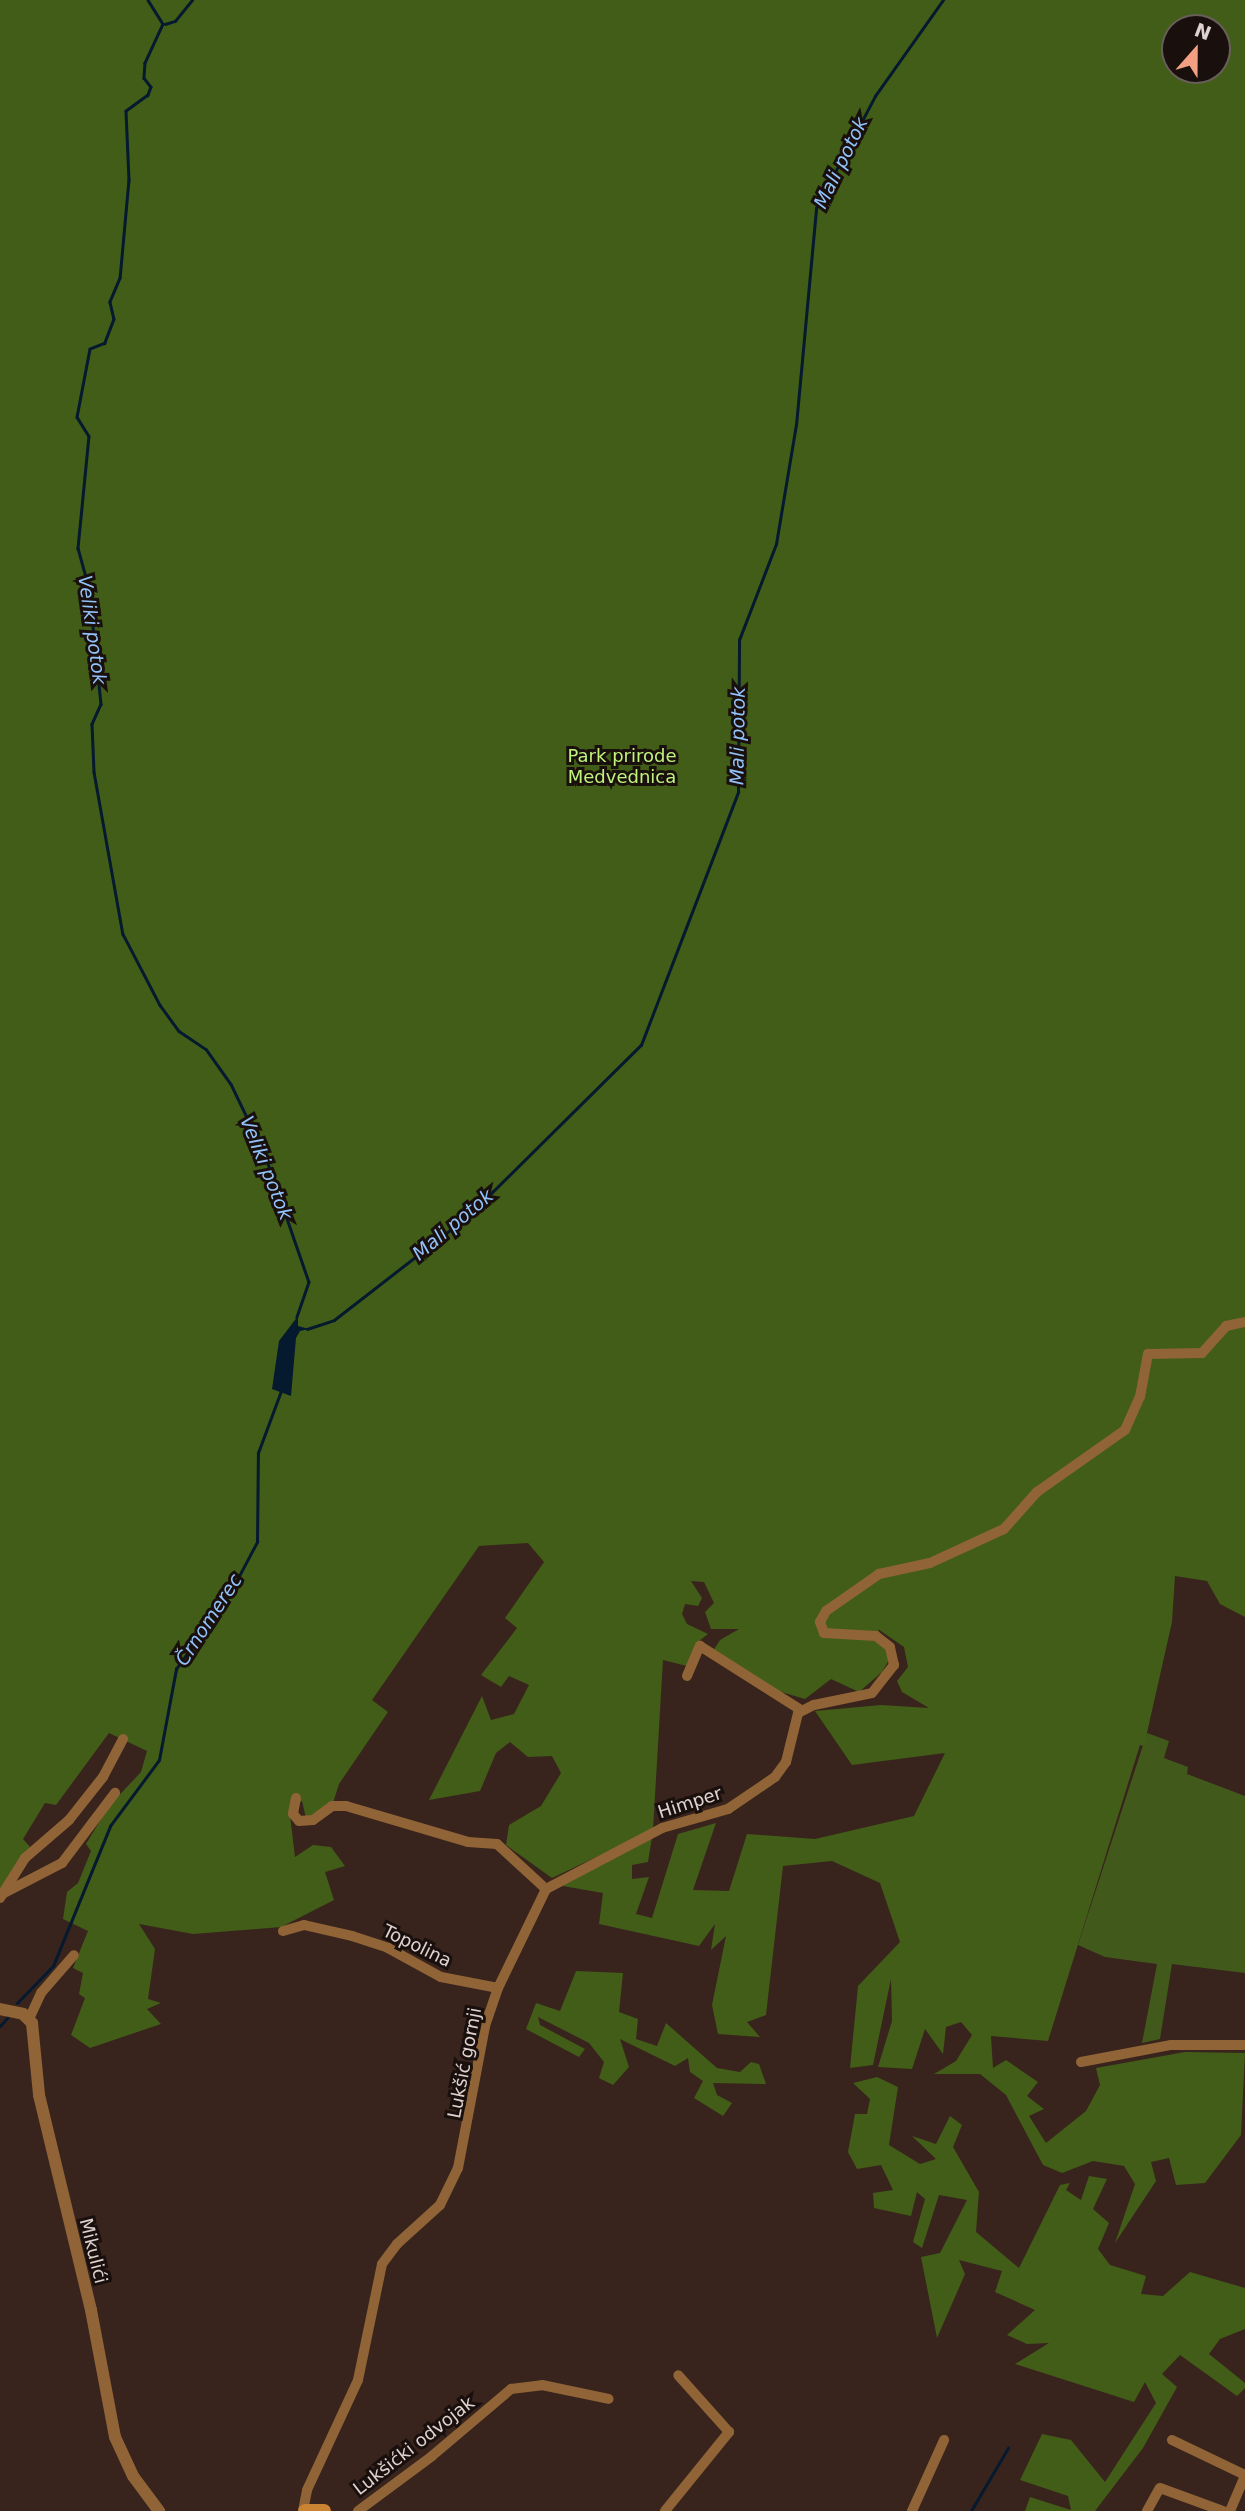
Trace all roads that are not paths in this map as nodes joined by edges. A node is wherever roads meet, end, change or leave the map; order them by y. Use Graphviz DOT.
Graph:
graph roads {
  1 [pos="1245,1322"];
  2 [pos="687,1676"];
  3 [pos="801,1710"];
  4 [pos="123,1738"];
  5 [pos="115,1793"];
  6 [pos="296,1798"];
  7 [pos="546,1889"];
  8 [pos="1,1896"];
  9 [pos="283,1931"];
  10 [pos="75,1955"];
  11 [pos="498,1988"];
  12 [pos="0,2008"];
  13 [pos="29,2018"];
  14 [pos="1245,2045"];
  15 [pos="1081,2062"];
  16 [pos="678,2375"];
  17 [pos="609,2399"];
  18 [pos="944,2440"];
  19 [pos="1172,2440"];
  20 [pos="1245,2475"];
  21 [pos="159,2511"];
  22 [pos="304,2511"];
  23 [pos="324,2511"];
  24 [pos="358,2511"];
  25 [pos="665,2511"];
  26 [pos="912,2511"];
  27 [pos="1147,2511"];
  28 [pos="1223,2511"];
  29 [pos="1230,2511"];
  1 -- 3 [label="street"];
  2 -- 3 [label="street"];
  3 -- 7 [label="street, Himper"];
  4 -- 8 [label="street"];
  5 -- 8 [label="street"];
  6 -- 7 [label="street"];
  7 -- 11 [label="street, Lukšić gornji"];
  9 -- 11 [label="street, Topolina"];
  10 -- 13 [label="street"];
  11 -- 22 [label="street, Lukšić gornji"];
  12 -- 13 [label="street"];
  13 -- 21 [label="street, Mikulići"];
  14 -- 15 [label="street"];
  16 -- 25 [label="street"];
  17 -- 24 [label="street, Lukšićki odvojak"];
  18 -- 26 [label="street"];
  19 -- 20 [label="street"];
  20 -- 29 [label="street"];
  22 -- 23 [label="main road"];
  27 -- 28 [label="street"];
}
